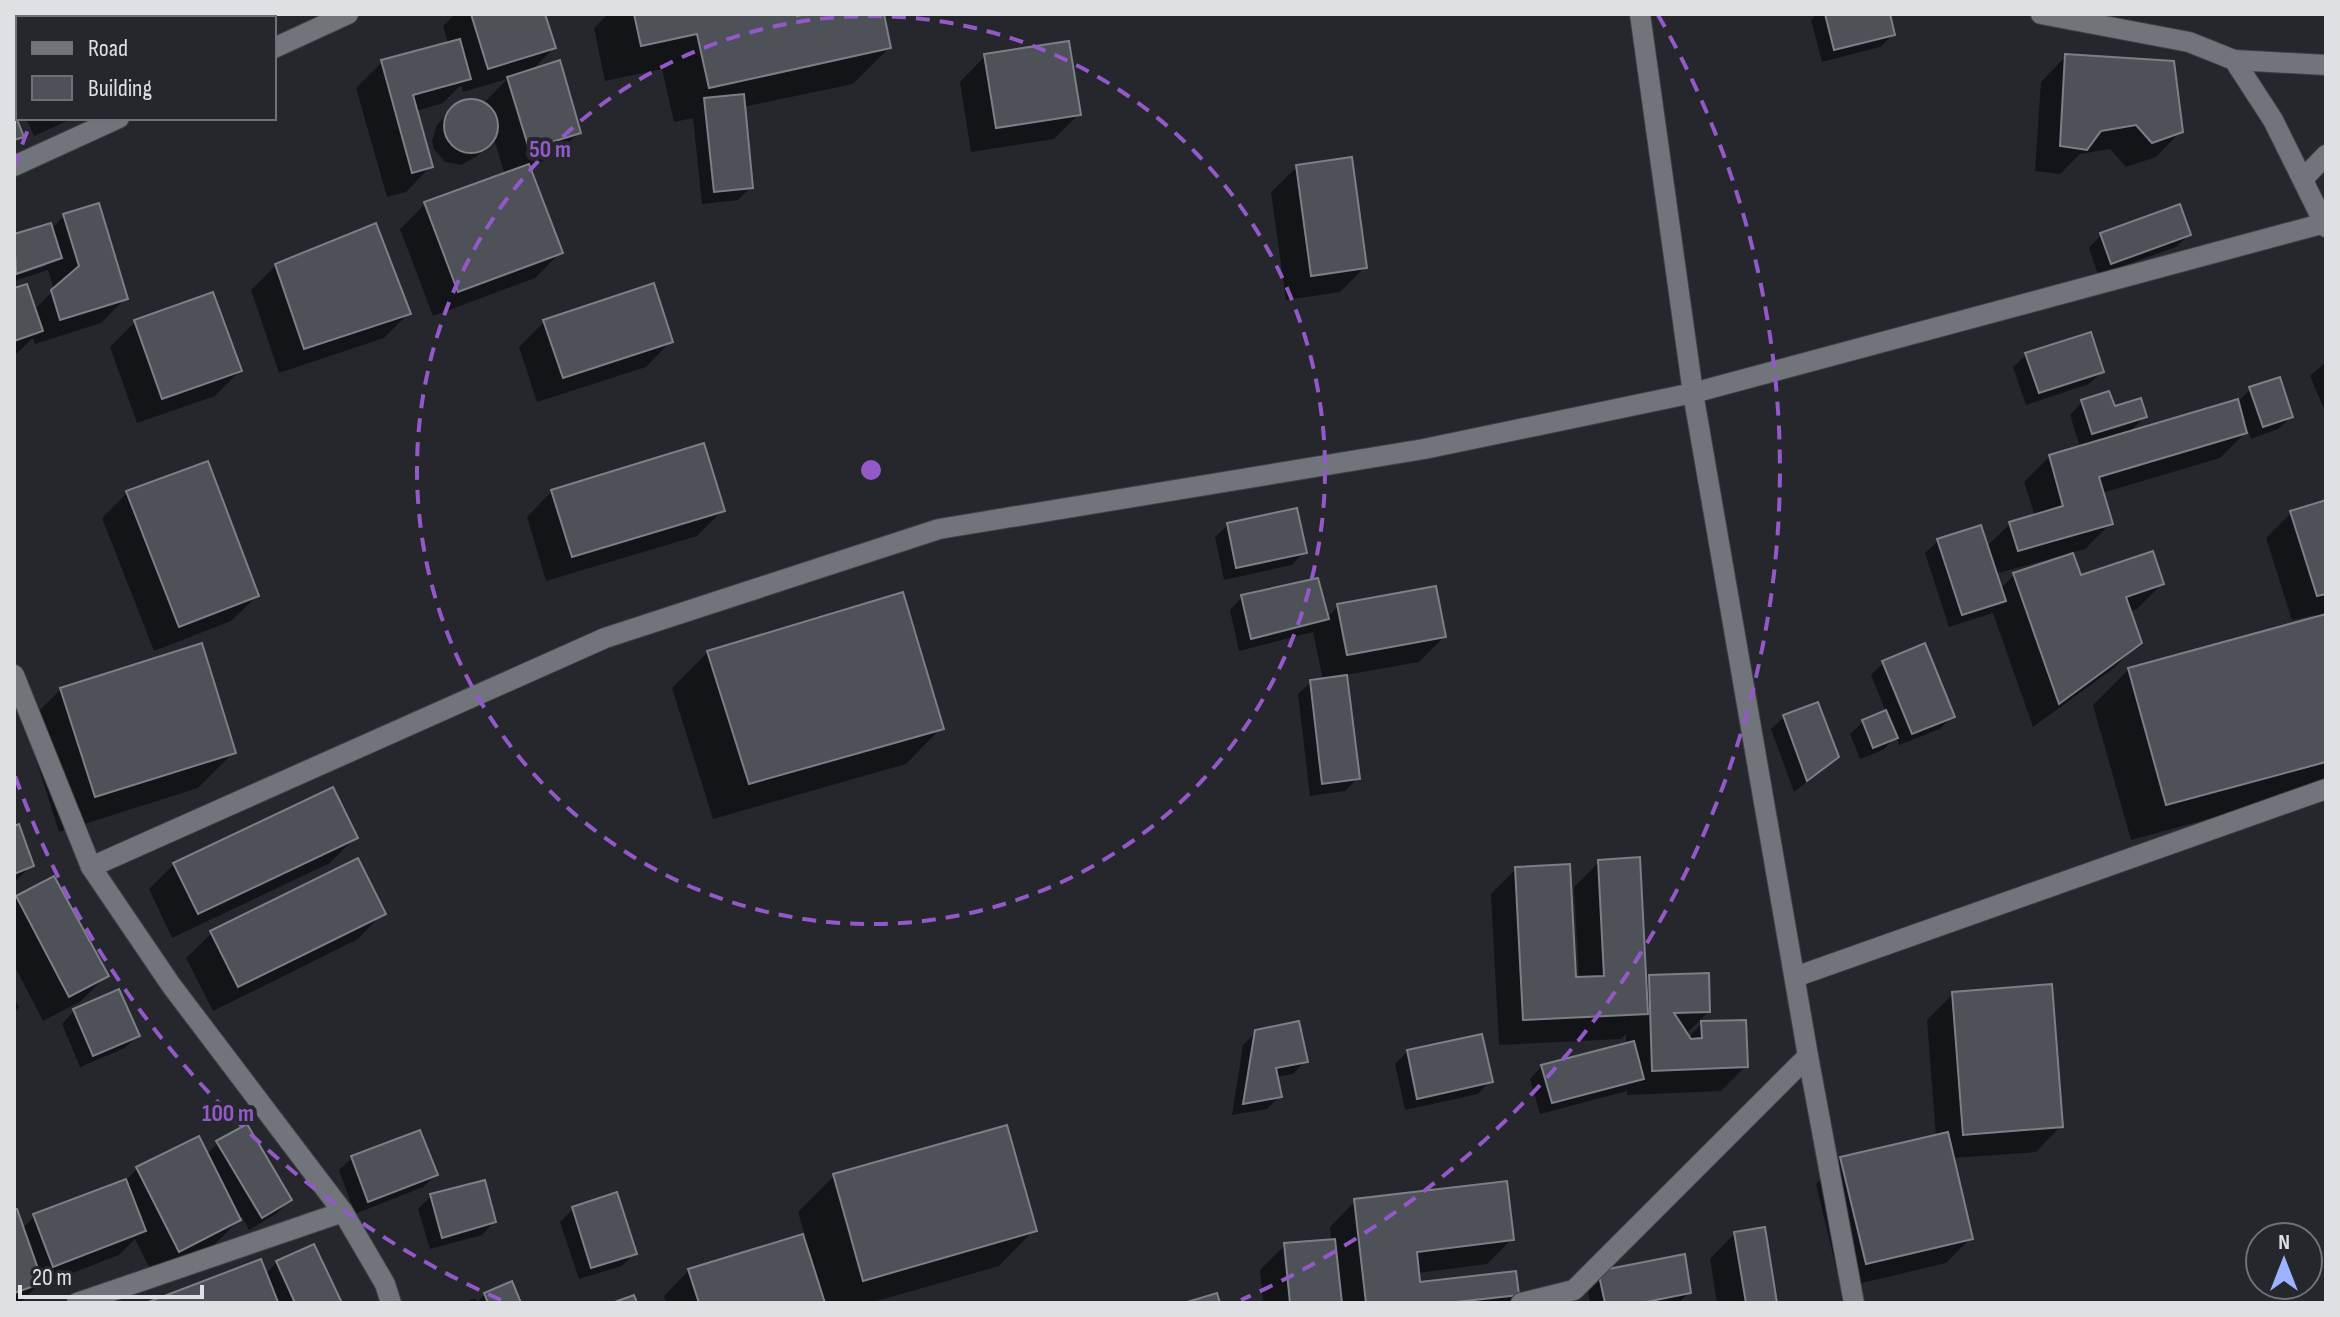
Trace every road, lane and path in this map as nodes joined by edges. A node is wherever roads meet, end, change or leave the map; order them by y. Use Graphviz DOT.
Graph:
graph roads {
  1 [pos="348,14"];
  2 [pos="1640,14"];
  3 [pos="2041,14"];
  4 [pos="276,47"];
  5 [pos="2234,60"];
  6 [pos="2326,65"];
  7 [pos="115,120"];
  8 [pos="2326,155"];
  9 [pos="14,166"];
  10 [pos="2303,179"];
  11 [pos="2325,225"];
  12 [pos="1693,393"];
  13 [pos="14,675"];
  14 [pos="2326,789"];
  15 [pos="91,867"];
  16 [pos="1795,977"];
  17 [pos="1808,1056"];
  18 [pos="343,1212"];
  19 [pos="1576,1296"];
  20 [pos="77,1303"];
  21 [pos="391,1303"];
  22 [pos="1521,1303"];
  23 [pos="1854,1303"];
  1 -- 4 [label="street"];
  2 -- 12 [label="street"];
  3 -- 5 [label="street"];
  5 -- 6 [label="street"];
  5 -- 10 [label="street"];
  7 -- 9 [label="street"];
  8 -- 10 [label="street"];
  10 -- 11 [label="street"];
  11 -- 12 [label="street"];
  12 -- 15 [label="street"];
  12 -- 16 [label="street"];
  13 -- 15 [label="street"];
  14 -- 16 [label="street"];
  15 -- 18 [label="street"];
  16 -- 17 [label="street"];
  17 -- 19 [label="street"];
  17 -- 23 [label="street"];
  18 -- 20 [label="street"];
  18 -- 21 [label="street"];
  19 -- 22 [label="street"];
}
